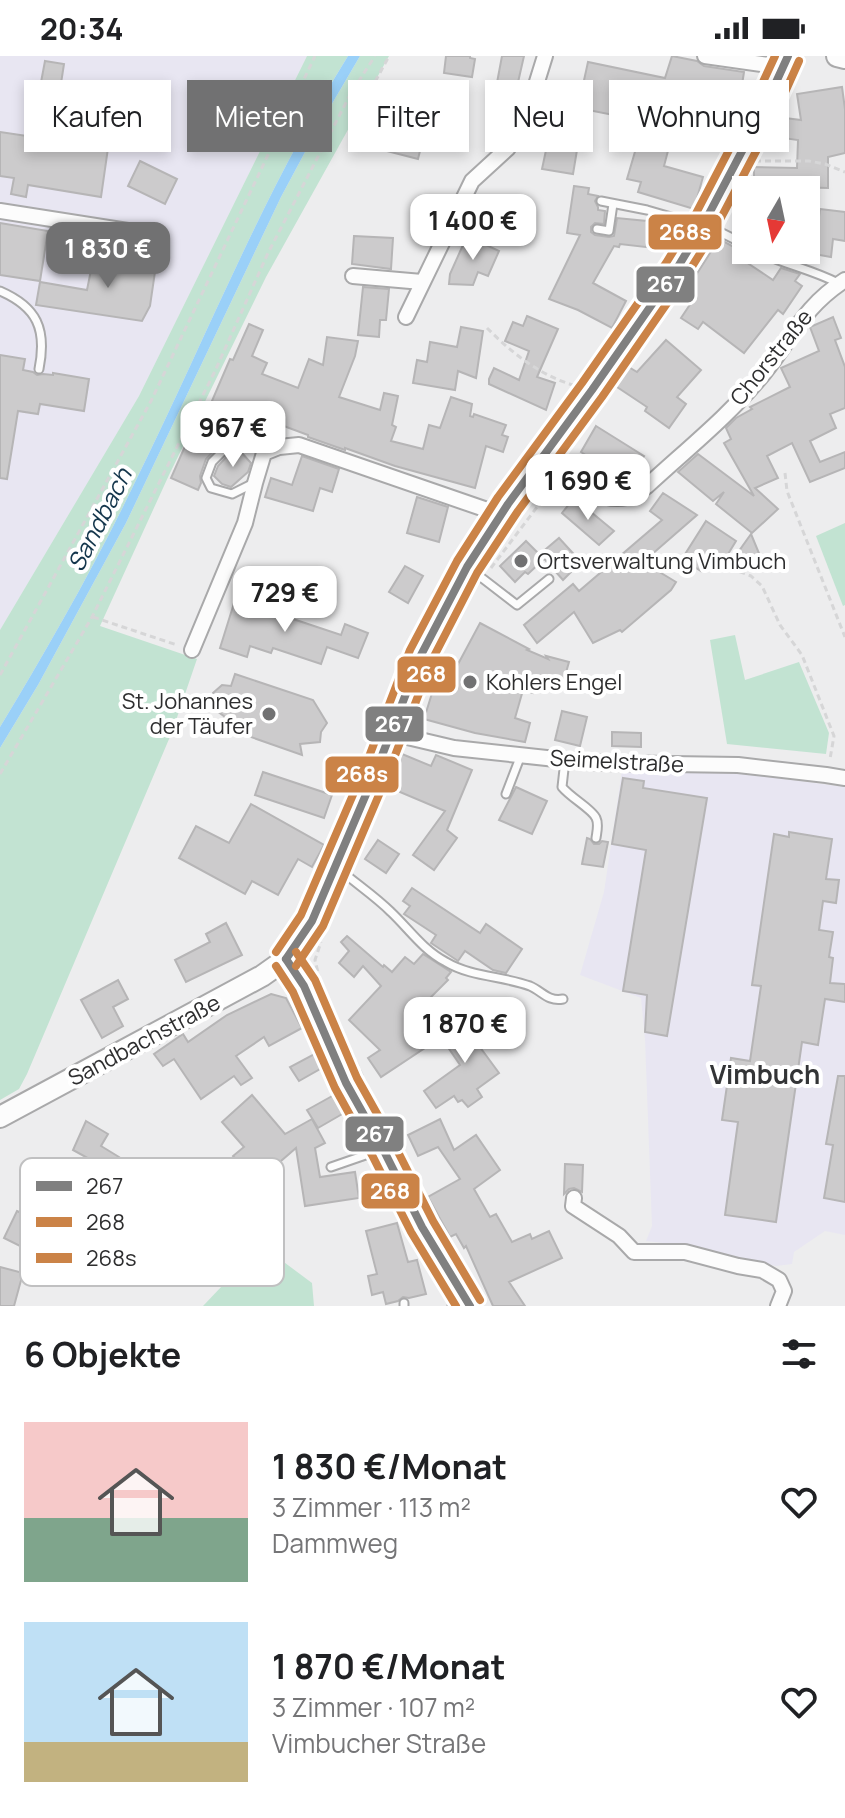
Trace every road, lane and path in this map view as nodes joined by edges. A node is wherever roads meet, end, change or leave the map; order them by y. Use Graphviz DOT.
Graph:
graph roads {
  1 [pos="315,56"];
  2 [pos="375,56"];
  3 [pos="389,56"];
  4 [pos="545,56"];
  5 [pos="705,56"];
  6 [pos="837,56"];
  7 [pos="845,58"];
  8 [pos="786,61"];
  9 [pos="376,80"];
  10 [pos="739,156"];
  11 [pos="845,172"];
  12 [pos="601,201"];
  13 [pos="613,204"];
  14 [pos="0,211"];
  15 [pos="702,227"];
  16 [pos="597,229"];
  17 [pos="134,232"];
  18 [pos="732,238"];
  19 [pos="789,264"];
  20 [pos="353,276"];
  21 [pos="422,282"];
  22 [pos="842,282"];
  23 [pos="0,291"];
  24 [pos="406,317"];
  25 [pos="487,328"];
  26 [pos="39,369"];
  27 [pos="592,390"];
  28 [pos="272,450"];
  29 [pos="535,467"];
  30 [pos="785,473"];
  31 [pos="255,483"];
  32 [pos="502,515"];
  33 [pos="467,567"];
  34 [pos="730,568"];
  35 [pos="549,579"];
  36 [pos="92,617"];
  37 [pos="845,637"];
  38 [pos="192,650"];
  39 [pos="0,675"];
  40 [pos="389,734"];
  41 [pos="521,755"];
  42 [pos="565,760"];
  43 [pos="0,774"];
  44 [pos="826,775"];
  45 [pos="845,778"];
  46 [pos="506,794"];
  47 [pos="596,838"];
  48 [pos="336,866"];
  49 [pos="286,959"];
  50 [pos="315,960"];
  51 [pos="322,985"];
  52 [pos="563,999"];
  53 [pos="336,1019"];
  54 [pos="374,1102"];
  55 [pos="0,1117"];
  56 [pos="383,1149"];
  57 [pos="331,1167"];
  58 [pos="574,1198"];
  59 [pos="469,1304"];
  60 [pos="452,1306"];
  61 [pos="778,1306"];
  1 -- 39 [label="path"];
  2 -- 36 [label="path"];
  3 -- 9 [label="path"];
  4 -- 21 [label="street"];
  5 -- 8 [label="street"];
  6 -- 7 [label="street"];
  8 -- 10 [label="street"];
  10 -- 11 [label="path"];
  10 -- 15 [label="street"];
  12 -- 13 [label="lane"];
  13 -- 15 [label="lane"];
  13 -- 16 [label="lane"];
  14 -- 17 [label="street"];
  15 -- 18 [label="lane"];
  15 -- 27 [label="street"];
  19 -- 22 [label="lane"];
  20 -- 21 [label="street"];
  21 -- 24 [label="street"];
  22 -- 29 [label="street, Chorstraße"];
  23 -- 26 [label="lane"];
  25 -- 27 [label="path"];
  27 -- 29 [label="street"];
  28 -- 31 [label="street"];
  28 -- 31 [label="lane"];
  28 -- 32 [label="street"];
  29 -- 32 [label="street"];
  30 -- 37 [label="path"];
  31 -- 38 [label="street"];
  32 -- 33 [label="street"];
  33 -- 35 [label="lane"];
  33 -- 40 [label="street"];
  34 -- 44 [label="path"];
  36 -- 38 [label="path"];
  36 -- 43 [label="path"];
  40 -- 41 [label="street, Seimelstraße"];
  40 -- 48 [label="street"];
  41 -- 42 [label="street, Seimelstraße"];
  41 -- 46 [label="lane"];
  42 -- 44 [label="street, Seimelstraße"];
  42 -- 47 [label="lane"];
  44 -- 45 [label="street, Seimelstraße"];
  48 -- 49 [label="street"];
  48 -- 52 [label="lane"];
  49 -- 55 [label="street, Sandbachstraße"];
  49 -- 56 [label="street"];
  50 -- 51 [label="path"];
  53 -- 54 [label="path"];
  56 -- 57 [label="lane"];
  56 -- 59 [label="street"];
  58 -- 61 [label="street"];
  59 -- 60 [label="lane"];
}
